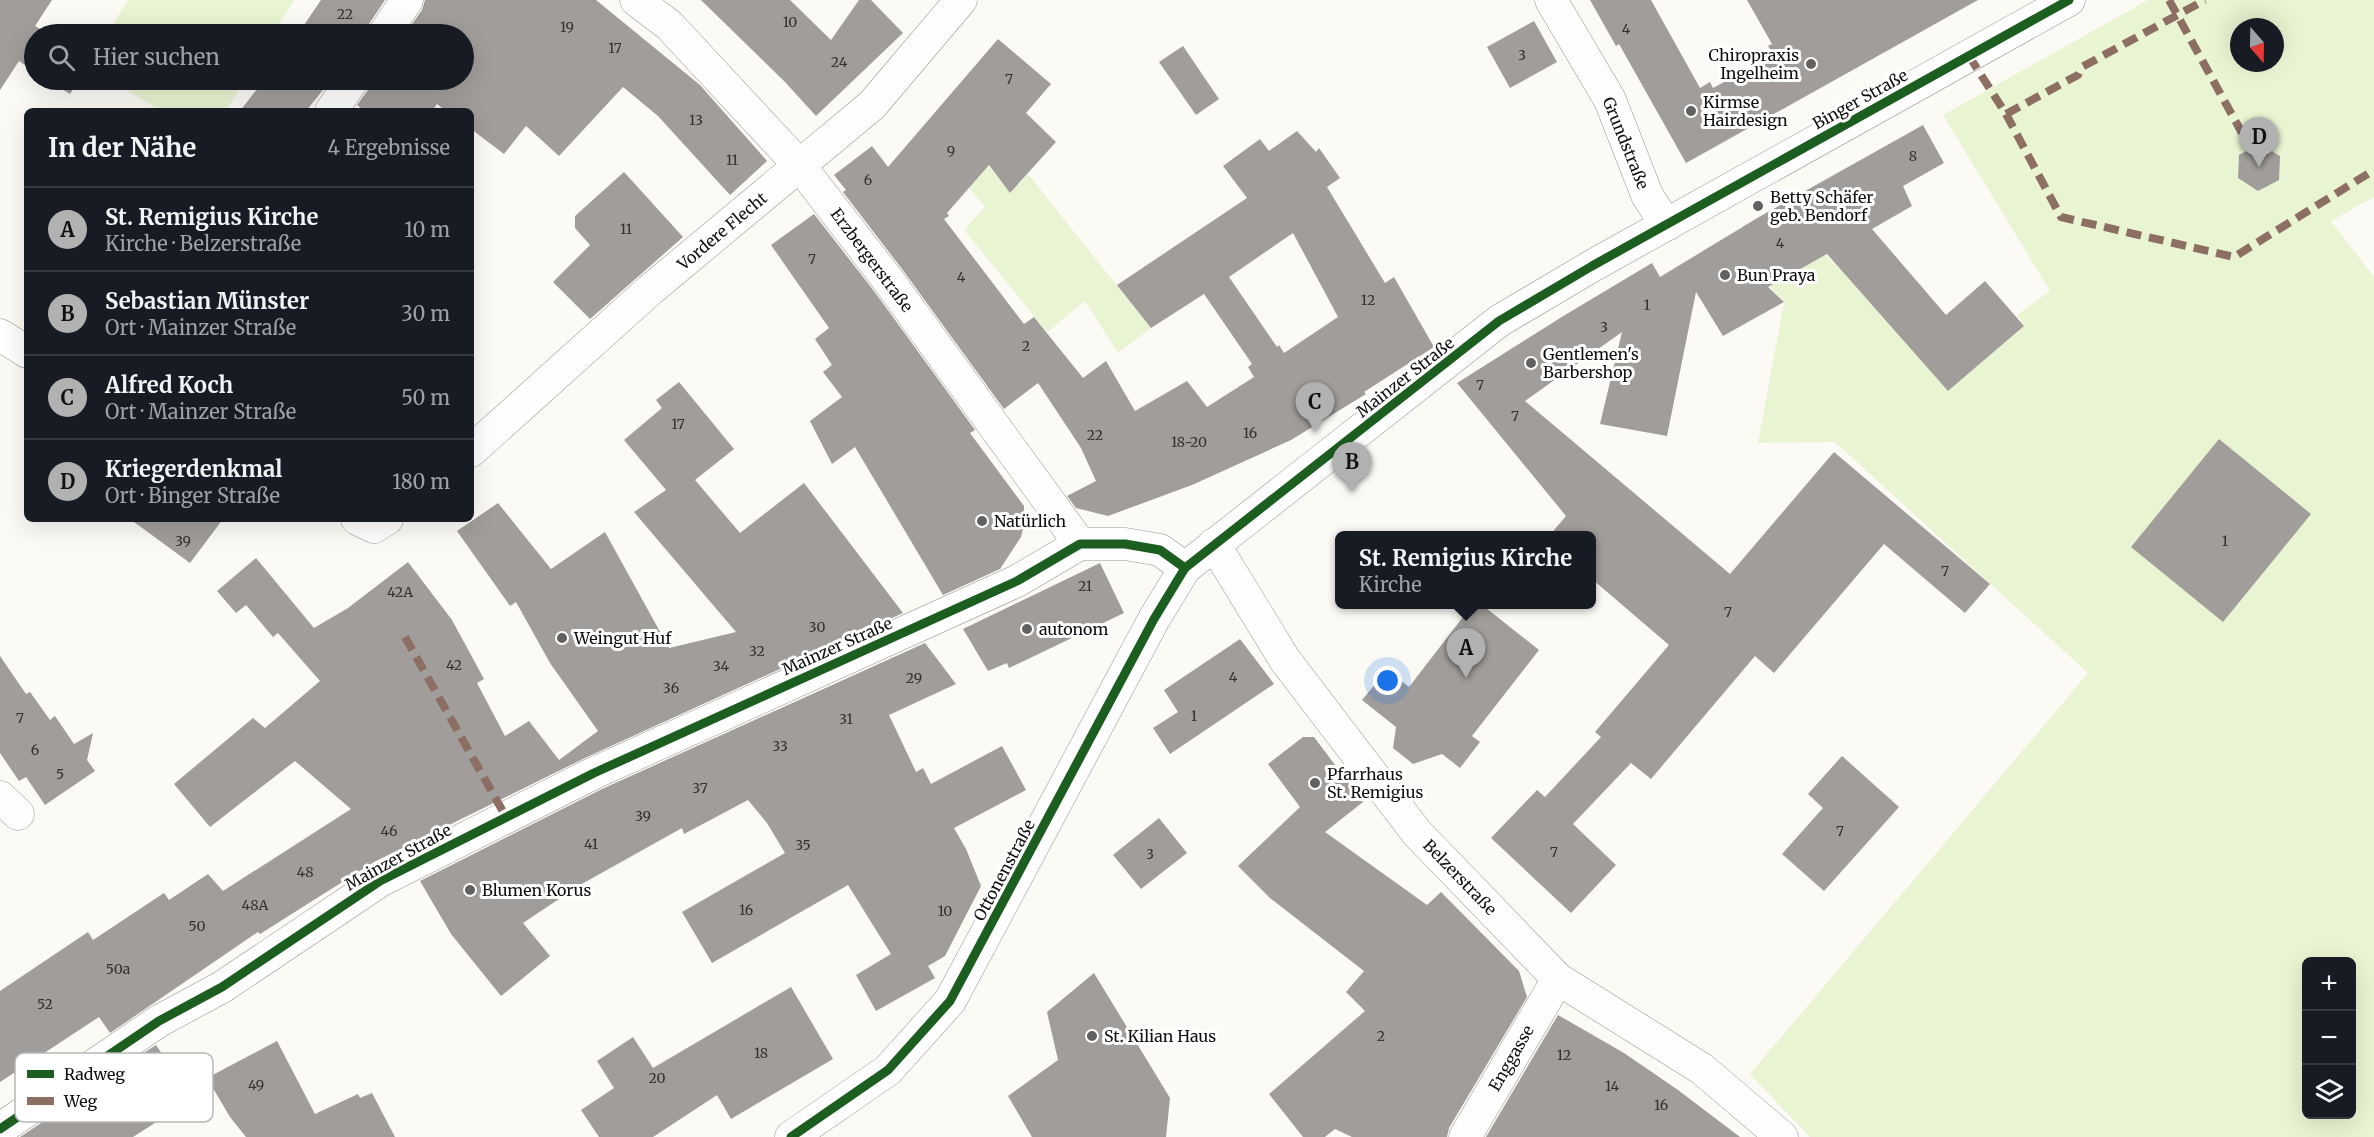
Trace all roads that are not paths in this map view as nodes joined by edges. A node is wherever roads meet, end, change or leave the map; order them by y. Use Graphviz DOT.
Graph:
graph roads {
  1 [pos="407,0"];
  2 [pos="636,0"];
  3 [pos="961,0"];
  4 [pos="1551,0"];
  5 [pos="2068,0"];
  6 [pos="391,24"];
  7 [pos="346,90"];
  8 [pos="333,108"];
  9 [pos="800,166"];
  10 [pos="1666,225"];
  11 [pos="0,335"];
  12 [pos="24,350"];
  13 [pos="474,448"];
  14 [pos="1080,544"];
  15 [pos="1214,544"];
  16 [pos="1185,568"];
  17 [pos="1558,979"];
  18 [pos="112,1053"];
  19 [pos="15,1119"];
  20 [pos="0,1129"];
  21 [pos="791,1137"];
  22 [pos="1465,1137"];
  23 [pos="1782,1137"];
  1 -- 6 [label="street"];
  2 -- 9 [label="street, Erzbergerstraße"];
  3 -- 9 [label="street, Vordere Flecht"];
  4 -- 10 [label="street, Grundstraße"];
  5 -- 10 [label="street, Binger Straße"];
  7 -- 8 [label="street"];
  9 -- 13 [label="street, Vordere Flecht"];
  9 -- 14 [label="street, Erzbergerstraße"];
  10 -- 15 [label="street, Mainzer Straße"];
  11 -- 12 [label="street"];
  14 -- 16 [label="street"];
  14 -- 18 [label="street, Mainzer Straße"];
  15 -- 16 [label="street, Mainzer Straße"];
  15 -- 17 [label="street, Belzerstraße"];
  16 -- 21 [label="street, Ottonenstraße"];
  17 -- 22 [label="street, Enggasse"];
  17 -- 23 [label="street, Belzerstraße"];
  19 -- 20 [label="street, Mainzer Straße"];
}
